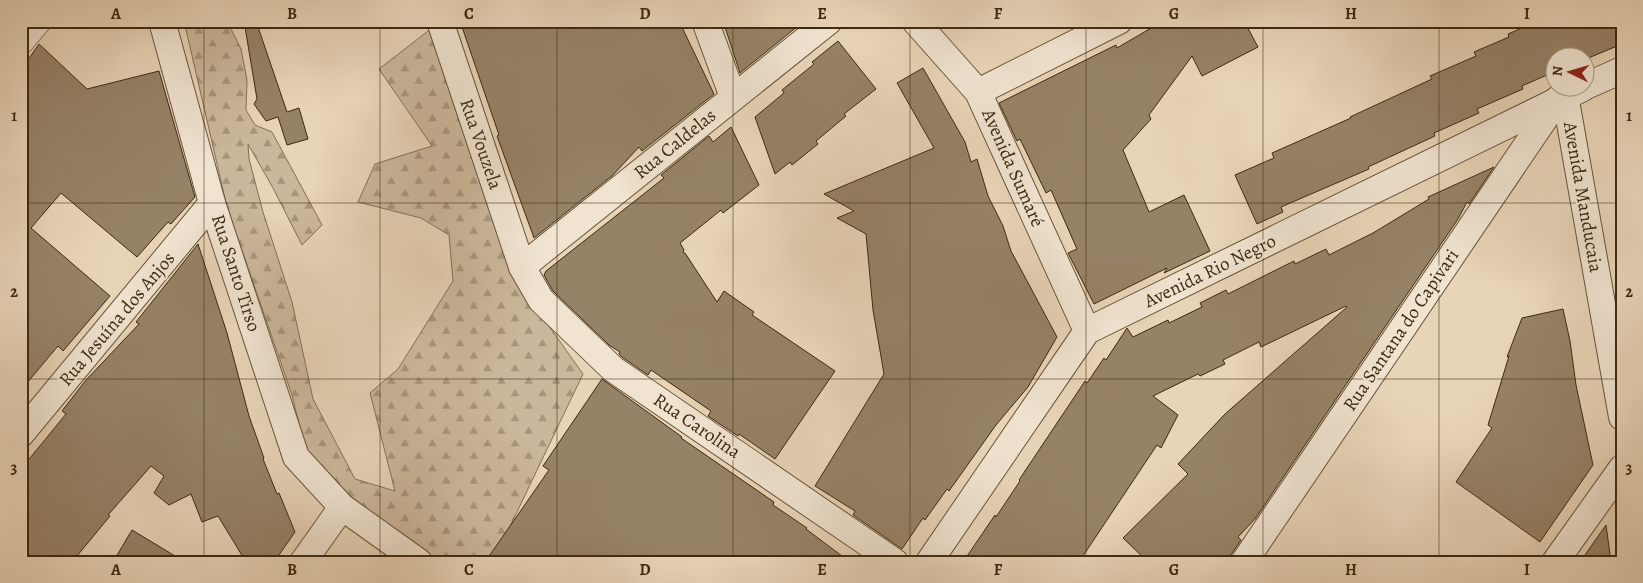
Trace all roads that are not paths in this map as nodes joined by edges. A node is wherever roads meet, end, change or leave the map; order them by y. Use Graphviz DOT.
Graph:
graph roads {
  1 [pos="38,21"];
  2 [pos="162,21"];
  3 [pos="440,21"];
  4 [pos="705,21"];
  5 [pos="829,21"];
  6 [pos="915,21"];
  7 [pos="1119,21"];
  8 [pos="21,40"];
  9 [pos="1622,70"];
  10 [pos="1596,82"];
  11 [pos="978,92"];
  12 [pos="732,98"];
  13 [pos="1561,98"];
  14 [pos="1569,98"];
  15 [pos="1574,98"];
  16 [pos="212,203"];
  17 [pos="522,267"];
  18 [pos="1086,331"];
  19 [pos="1622,417"];
  20 [pos="21,434"];
  21 [pos="1622,468"];
  22 [pos="342,507"];
  23 [pos="302,562"];
  24 [pos="419,562"];
  25 [pos="895,562"];
  26 [pos="929,562"];
  27 [pos="1244,562"];
  28 [pos="1555,562"];
  1 -- 8 [label="main road"];
  2 -- 16 [label="street, Rua Santo Tirso"];
  3 -- 17 [label="street, Rua Vouzela"];
  4 -- 12 [label="street"];
  5 -- 12 [label="street, Rua Caldelas"];
  6 -- 11 [label="street, Avenida Sumaré"];
  7 -- 11 [label="street"];
  9 -- 10 [label="street, Avenida Rio Negro"];
  11 -- 18 [label="street, Avenida Sumaré"];
  12 -- 17 [label="street, Rua Caldelas"];
  13 -- 18 [label="street, Avenida Rio Negro"];
  14 -- 27 [label="street, Rua Santana do Capivari"];
  15 -- 19 [label="street, Avenida Manducaia"];
  16 -- 20 [label="street, Rua Jesuína dos Anjos"];
  16 -- 22 [label="street, Rua Santo Tirso"];
  17 -- 25 [label="street, Rua Carolina"];
  18 -- 26 [label="street, Avenida Rio Negro"];
  21 -- 28 [label="street"];
  22 -- 23 [label="street"];
  22 -- 24 [label="street, Rua Santo Tirso"];
}
